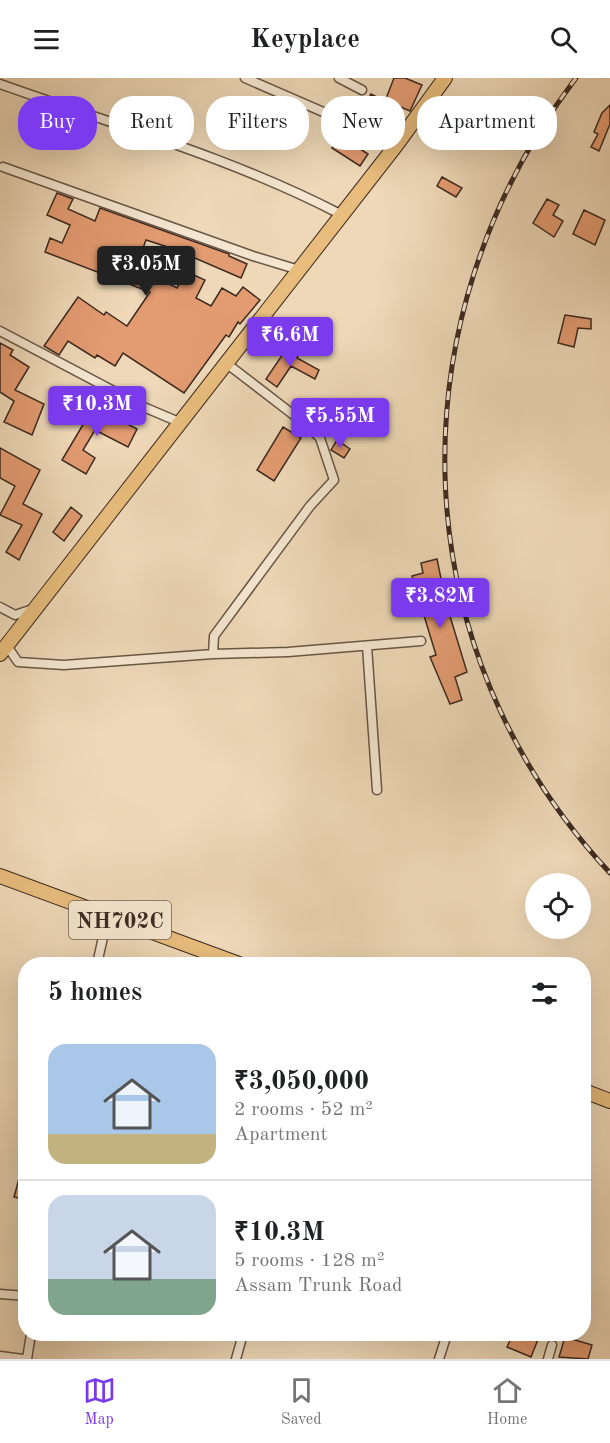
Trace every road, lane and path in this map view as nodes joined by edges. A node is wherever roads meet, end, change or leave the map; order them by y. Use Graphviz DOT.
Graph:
graph roads {
  1 [pos="245,78"];
  2 [pos="339,78"];
  3 [pos="445,78"];
  4 [pos="0,84"];
  5 [pos="362,90"];
  6 [pos="321,111"];
  7 [pos="405,133"];
  8 [pos="392,150"];
  9 [pos="3,167"];
  10 [pos="340,214"];
  11 [pos="299,270"];
  12 [pos="0,331"];
  13 [pos="226,363"];
  14 [pos="179,423"];
  15 [pos="0,607"];
  16 [pos="34,609"];
  17 [pos="421,641"];
  18 [pos="367,646"];
  19 [pos="4,650"];
  20 [pos="213,654"];
  21 [pos="377,790"];
  22 [pos="0,876"];
  23 [pos="108,915"];
  24 [pos="99,957"];
  25 [pos="220,957"];
  26 [pos="591,1094"];
  27 [pos="610,1101"];
  28 [pos="0,1294"];
  29 [pos="18,1295"];
  30 [pos="30,1341"];
  31 [pos="241,1341"];
  32 [pos="445,1341"];
  33 [pos="552,1346"];
  34 [pos="0,1356"];
  35 [pos="23,1359"];
  36 [pos="27,1359"];
  37 [pos="236,1359"];
  38 [pos="439,1359"];
  39 [pos="549,1359"];
  1 -- 6 [label="street"];
  2 -- 5 [label="street"];
  3 -- 7 [label="highway"];
  4 -- 10 [label="street"];
  8 -- 10 [label="highway"];
  9 -- 11 [label="street"];
  10 -- 11 [label="highway"];
  11 -- 13 [label="highway"];
  12 -- 14 [label="street"];
  13 -- 14 [label="highway"];
  13 -- 20 [label="street"];
  14 -- 16 [label="highway"];
  15 -- 16 [label="street"];
  16 -- 19 [label="highway"];
  17 -- 18 [label="street"];
  18 -- 20 [label="street"];
  18 -- 21 [label="street"];
  19 -- 20 [label="street"];
  22 -- 23 [label="highway, NH702C"];
  23 -- 24 [label="street"];
  23 -- 25 [label="highway, NH702C"];
  26 -- 27 [label="highway"];
  28 -- 29 [label="street"];
  30 -- 36 [label="street"];
  31 -- 37 [label="street"];
  32 -- 38 [label="street"];
  33 -- 39 [label="street"];
  34 -- 35 [label="street"];
}
